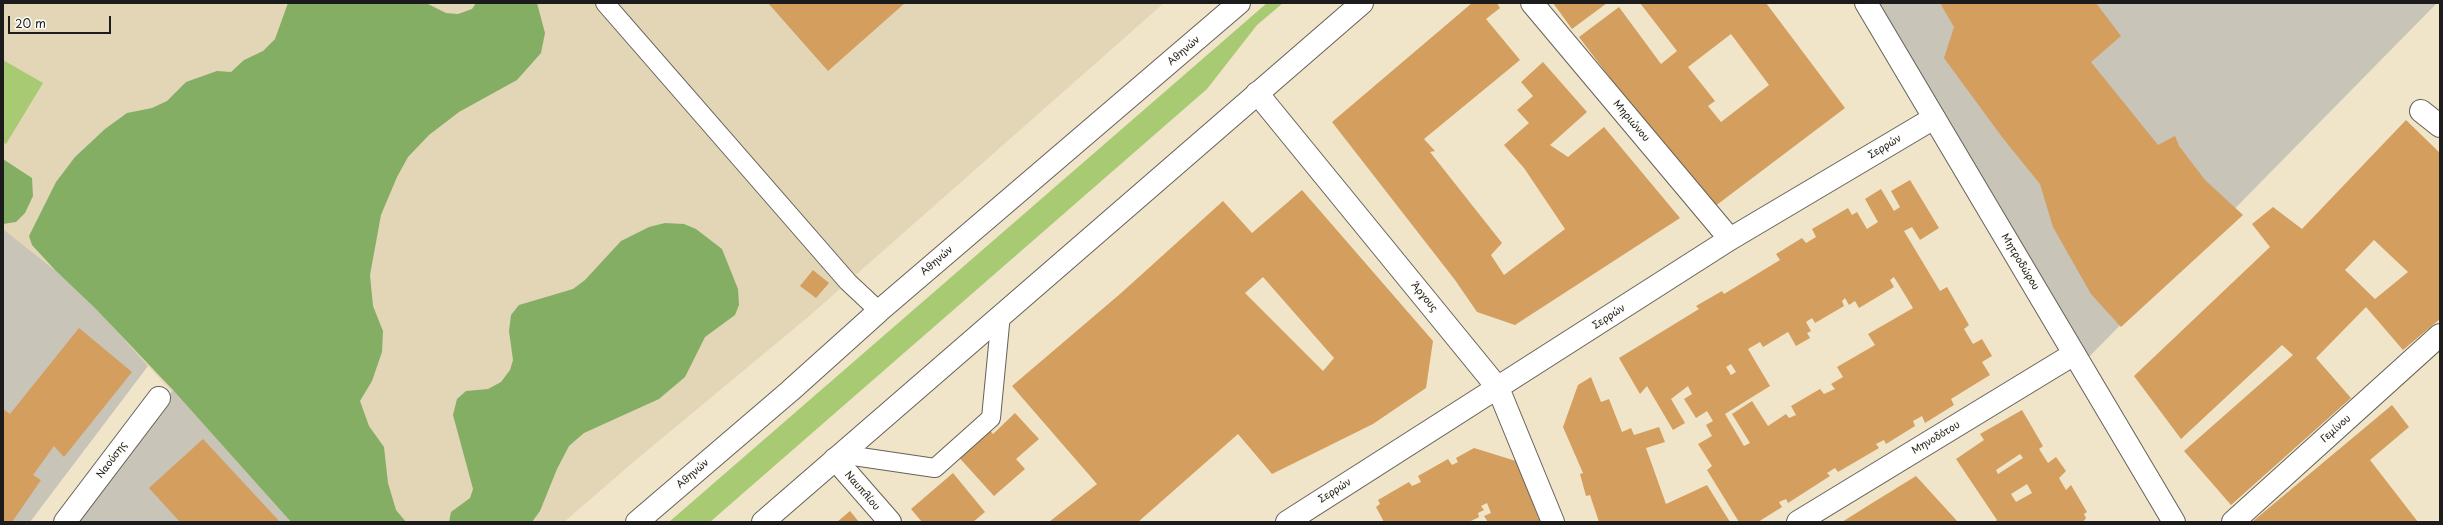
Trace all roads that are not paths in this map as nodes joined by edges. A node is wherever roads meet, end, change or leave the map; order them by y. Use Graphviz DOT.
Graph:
graph roads {
  1 [pos="605,3"];
  2 [pos="1240,3"];
  3 [pos="1362,3"];
  4 [pos="1532,3"];
  5 [pos="1866,3"];
  6 [pos="1257,93"];
  7 [pos="2421,111"];
  8 [pos="1934,118"];
  9 [pos="2440,126"];
  10 [pos="1730,239"];
  11 [pos="879,312"];
  12 [pos="1001,314"];
  13 [pos="2440,335"];
  14 [pos="2074,354"];
  15 [pos="1498,388"];
  16 [pos="160,398"];
  17 [pos="837,457"];
  18 [pos="65,522"];
  19 [pos="637,522"];
  20 [pos="763,522"];
  21 [pos="890,522"];
  22 [pos="1287,522"];
  23 [pos="1553,522"];
  24 [pos="1798,522"];
  25 [pos="2174,522"];
  26 [pos="2233,522"];
  1 -- 11 [label="lane"];
  2 -- 11 [label="main road, Αθηνών"];
  3 -- 6 [label="main road"];
  4 -- 10 [label="main road, Μηριώνου"];
  5 -- 8 [label="main road, Μητροδώρου"];
  6 -- 12 [label="main road"];
  6 -- 15 [label="main road, Άργους"];
  7 -- 9 [label="main road"];
  8 -- 10 [label="main road, Σερρών"];
  8 -- 14 [label="main road, Μητροδώρου"];
  10 -- 15 [label="main road, Σερρών"];
  11 -- 19 [label="main road, Αθηνών"];
  12 -- 17 [label="main road"];
  12 -- 17 [label="lane"];
  13 -- 26 [label="main road, Γεμίνου"];
  14 -- 24 [label="main road, Μηνοδότου"];
  14 -- 25 [label="main road, Μητροδώρου"];
  15 -- 22 [label="main road, Σερρών"];
  15 -- 23 [label="main road, Άργους"];
  16 -- 18 [label="main road, Ναούσης"];
  17 -- 20 [label="main road"];
  17 -- 21 [label="main road, Ναυπλίου"];
}
